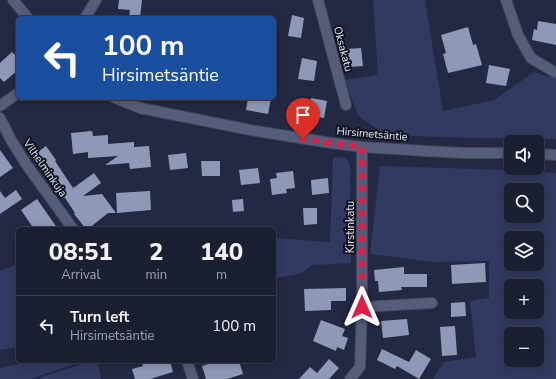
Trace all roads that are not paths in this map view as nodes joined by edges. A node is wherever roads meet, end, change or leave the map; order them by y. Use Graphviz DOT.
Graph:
graph roads {
  1 [pos="13,0"];
  2 [pos="96,0"];
  3 [pos="318,0"];
  4 [pos="506,0"];
  5 [pos="26,16"];
  6 [pos="86,16"];
  7 [pos="556,74"];
  8 [pos="16,94"];
  9 [pos="120,100"];
  10 [pos="346,105"];
  11 [pos="0,106"];
  12 [pos="0,118"];
  13 [pos="362,147"];
  14 [pos="504,153"];
  15 [pos="544,154"];
  16 [pos="556,155"];
  17 [pos="72,227"];
  18 [pos="432,303"];
  19 [pos="362,307"];
  20 [pos="188,363"];
  21 [pos="193,379"];
  22 [pos="350,379"];
  1 -- 5 [label="street"];
  2 -- 6 [label="street"];
  3 -- 10 [label="street, Oksakatu"];
  4 -- 7 [label="street"];
  8 -- 11 [label="street"];
  9 -- 13 [label="street, Hirsimetsäntie"];
  12 -- 17 [label="street, Vilhelminkuja"];
  13 -- 14 [label="street, Hirsimetsäntie"];
  13 -- 19 [label="street, Kirstinkatu"];
  15 -- 16 [label="street"];
  18 -- 19 [label="street"];
  19 -- 22 [label="street, Kirstinkatu"];
  20 -- 21 [label="street"];
}
